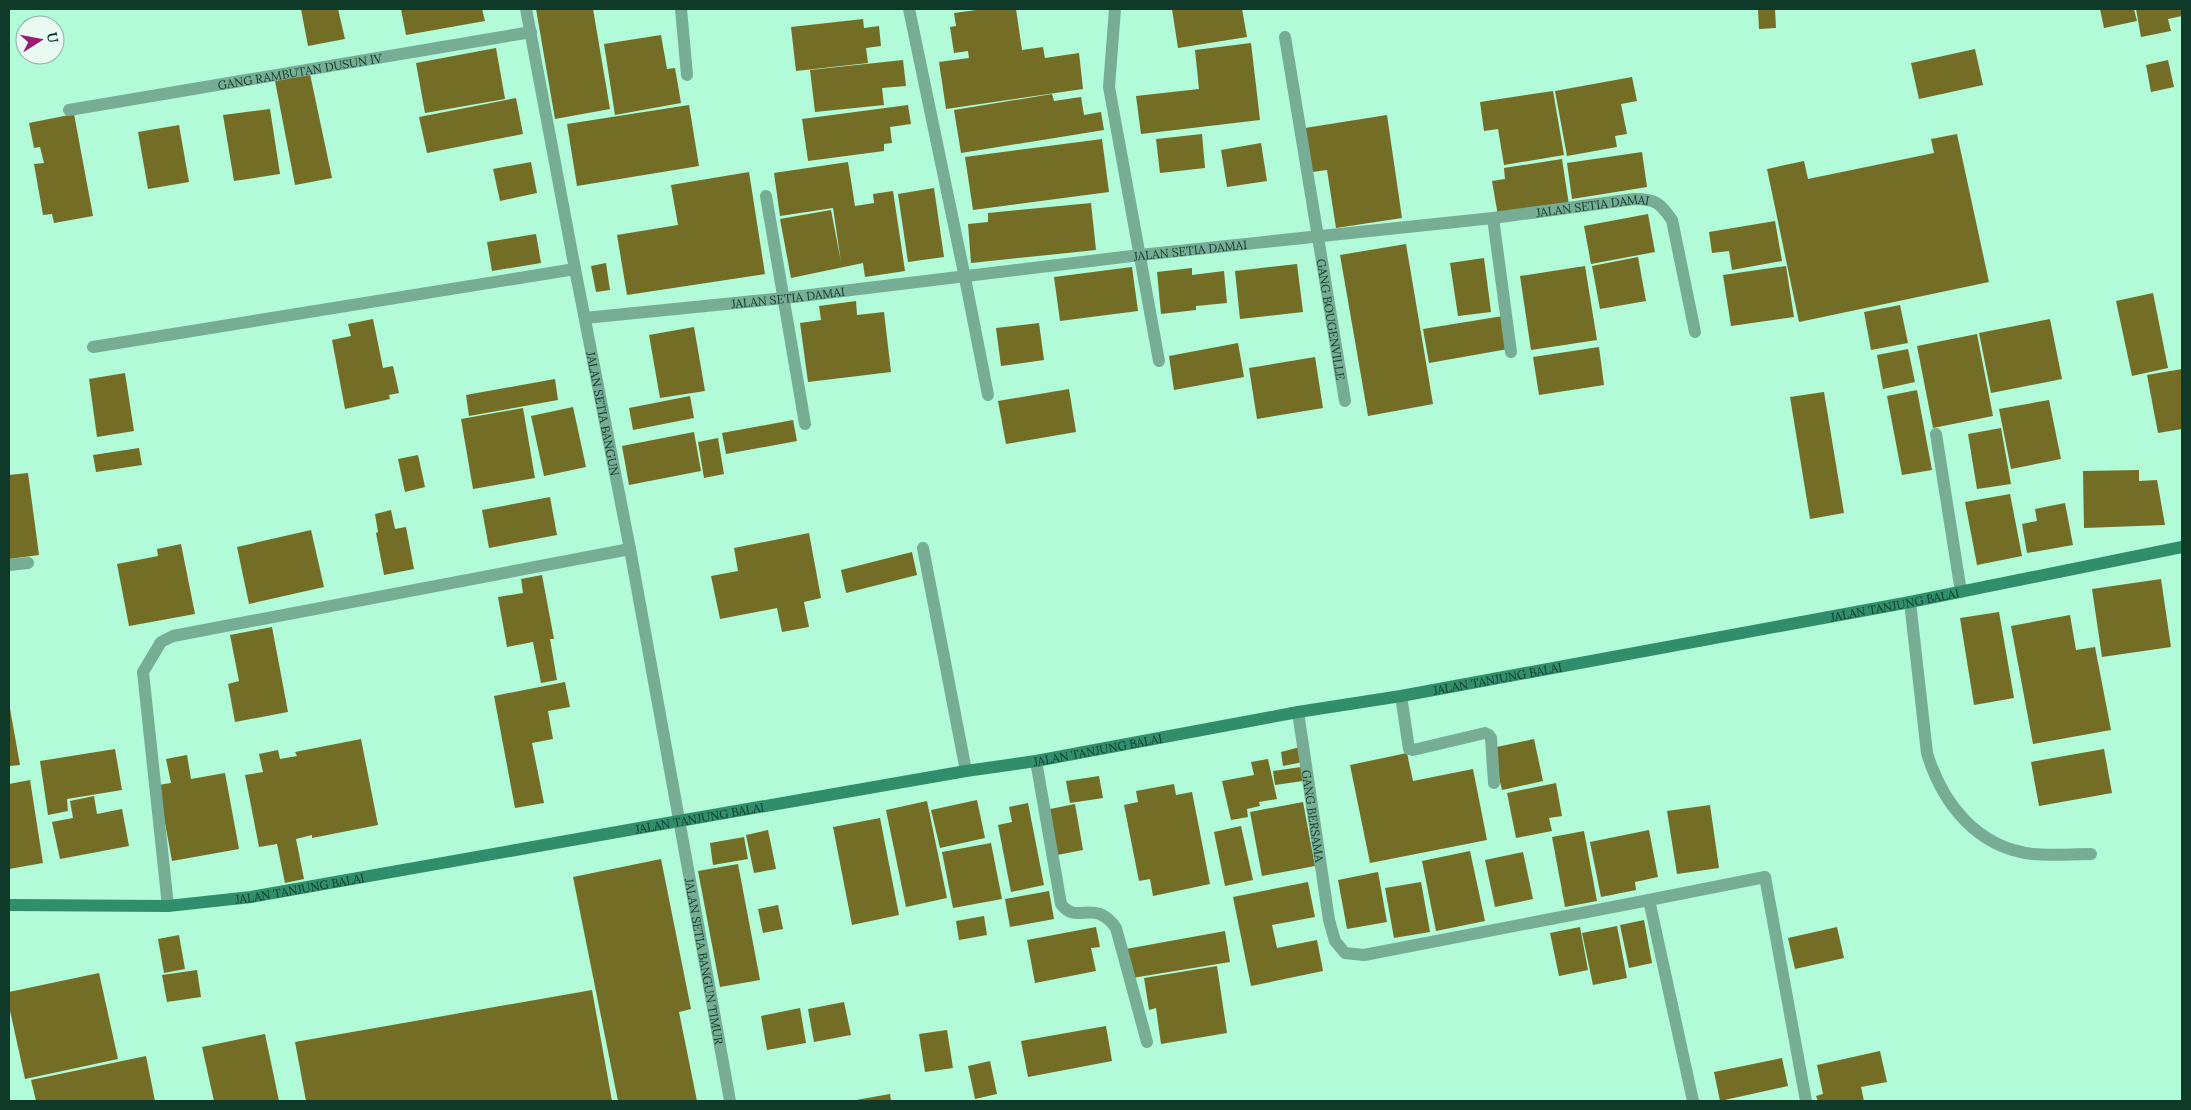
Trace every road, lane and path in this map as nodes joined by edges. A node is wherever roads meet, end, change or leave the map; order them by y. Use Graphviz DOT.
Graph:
graph roads {
  1 [pos="526,9"];
  2 [pos="680,9"];
  3 [pos="909,9"];
  4 [pos="1115,9"];
  5 [pos="531,32"];
  6 [pos="1285,37"];
  7 [pos="687,75"];
  8 [pos="69,110"];
  9 [pos="766,196"];
  10 [pos="1493,218"];
  11 [pos="1317,238"];
  12 [pos="1140,255"];
  13 [pos="574,268"];
  14 [pos="965,278"];
  15 [pos="785,298"];
  16 [pos="585,318"];
  17 [pos="1695,332"];
  18 [pos="93,347"];
  19 [pos="1511,352"];
  20 [pos="1159,361"];
  21 [pos="988,395"];
  22 [pos="1345,401"];
  23 [pos="805,424"];
  24 [pos="1936,434"];
  25 [pos="2182,547"];
  26 [pos="923,548"];
  27 [pos="630,549"];
  28 [pos="28,563"];
  29 [pos="9,565"];
  30 [pos="1961,592"];
  31 [pos="1910,602"];
  32 [pos="1401,696"];
  33 [pos="1298,712"];
  34 [pos="1036,761"];
  35 [pos="966,771"];
  36 [pos="1494,783"];
  37 [pos="678,820"];
  38 [pos="2091,854"];
  39 [pos="1649,900"];
  40 [pos="9,905"];
  41 [pos="168,906"];
  42 [pos="1147,1042"];
  43 [pos="730,1101"];
  44 [pos="1693,1101"];
  45 [pos="1806,1101"];
  1 -- 5 [label="street, JALAN SETIA BANGUN"];
  2 -- 7 [label="street"];
  3 -- 14 [label="street"];
  4 -- 12 [label="street"];
  5 -- 8 [label="street, GANG RAMBUTAN DUSUN IV"];
  5 -- 13 [label="street, JALAN SETIA BANGUN"];
  6 -- 11 [label="street, GANG BOUGENVILLE"];
  9 -- 15 [label="street"];
  10 -- 11 [label="street, JALAN SETIA DAMAI"];
  10 -- 17 [label="street, JALAN SETIA DAMAI"];
  10 -- 19 [label="street"];
  11 -- 12 [label="street, JALAN SETIA DAMAI"];
  11 -- 22 [label="street, GANG BOUGENVILLE"];
  12 -- 14 [label="street, JALAN SETIA DAMAI"];
  12 -- 20 [label="street"];
  13 -- 16 [label="street, JALAN SETIA BANGUN"];
  13 -- 18 [label="street"];
  14 -- 15 [label="street, JALAN SETIA DAMAI"];
  14 -- 21 [label="street"];
  15 -- 16 [label="street, JALAN SETIA DAMAI"];
  15 -- 23 [label="street"];
  16 -- 27 [label="street, JALAN SETIA BANGUN"];
  24 -- 30 [label="street"];
  25 -- 30 [label="street, JALAN TANJUNG BALAI"];
  26 -- 35 [label="street"];
  27 -- 37 [label="street, JALAN SETIA BANGUN"];
  27 -- 41 [label="street"];
  28 -- 29 [label="street"];
  30 -- 31 [label="street, JALAN TANJUNG BALAI"];
  31 -- 32 [label="street, JALAN TANJUNG BALAI"];
  31 -- 38 [label="street"];
  32 -- 33 [label="street, JALAN TANJUNG BALAI"];
  32 -- 36 [label="street"];
  33 -- 34 [label="street, JALAN TANJUNG BALAI"];
  33 -- 39 [label="street, GANG BERSAMA"];
  34 -- 35 [label="street, JALAN TANJUNG BALAI"];
  34 -- 42 [label="street"];
  35 -- 37 [label="street, JALAN TANJUNG BALAI"];
  37 -- 41 [label="street, JALAN TANJUNG BALAI"];
  37 -- 43 [label="street, JALAN SETIA BANGUN TIMUR"];
  39 -- 44 [label="street"];
  39 -- 45 [label="street, GANG BERSAMA"];
  40 -- 41 [label="street, JALAN TANJUNG BALAI"];
}
